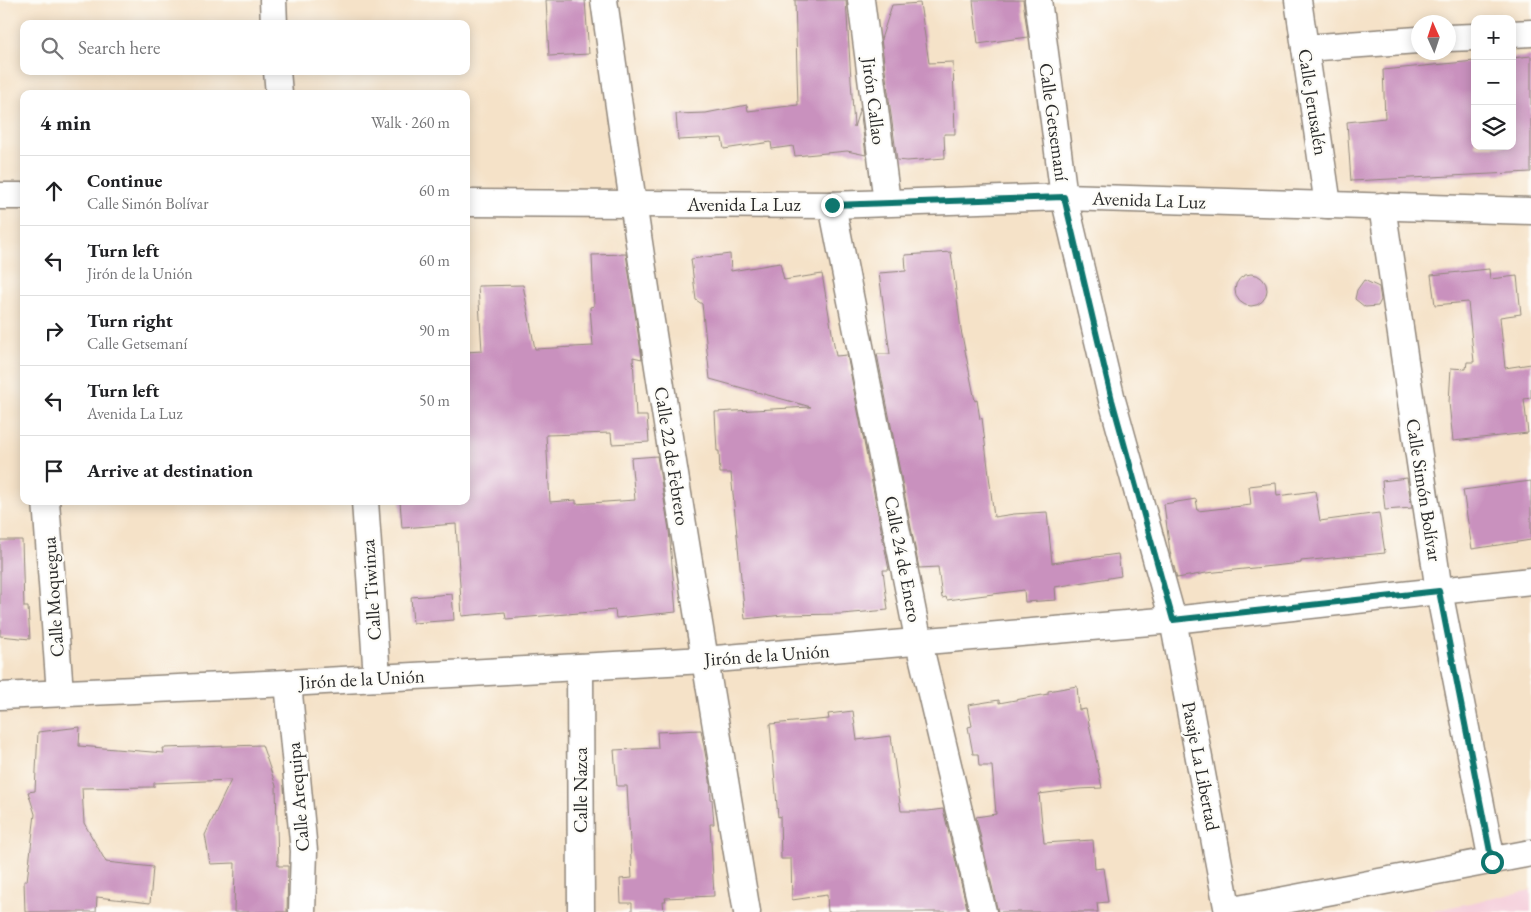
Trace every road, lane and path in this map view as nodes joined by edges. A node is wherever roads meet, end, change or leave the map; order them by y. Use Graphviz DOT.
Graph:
graph roads {
  1 [pos="273,0"];
  2 [pos="604,0"];
  3 [pos="861,0"];
  4 [pos="1038,0"];
  5 [pos="1298,0"];
  6 [pos="274,20"];
  7 [pos="1531,33"];
  8 [pos="1516,34"];
  9 [pos="1471,36"];
  10 [pos="1456,37"];
  11 [pos="1411,40"];
  12 [pos="1305,48"];
  13 [pos="277,75"];
  14 [pos="279,90"];
  15 [pos="0,196"];
  16 [pos="20,196"];
  17 [pos="1064,197"];
  18 [pos="887,202"];
  19 [pos="470,203"];
  20 [pos="632,204"];
  21 [pos="832,205"];
  22 [pos="1328,205"];
  23 [pos="1382,206"];
  24 [pos="1531,211"];
  25 [pos="46,505"];
  26 [pos="365,505"];
  27 [pos="1531,581"];
  28 [pos="1439,591"];
  29 [pos="1173,620"];
  30 [pos="919,643"];
  31 [pos="704,660"];
  32 [pos="580,667"];
  33 [pos="377,678"];
  34 [pos="288,683"];
  35 [pos="60,693"];
  36 [pos="0,696"];
  37 [pos="1531,853"];
  38 [pos="1492,862"];
  39 [pos="302,912"];
  40 [pos="581,912"];
  41 [pos="747,912"];
  42 [pos="983,912"];
  43 [pos="1228,912"];
  1 -- 6 [label="street"];
  2 -- 20 [label="street, Calle 22 de Febrero"];
  3 -- 18 [label="street, Jirón Callao"];
  4 -- 17 [label="street, Calle Getsemaní"];
  5 -- 12 [label="street, Calle Jerusalén"];
  7 -- 8 [label="street"];
  9 -- 10 [label="street"];
  11 -- 12 [label="street"];
  12 -- 22 [label="street, Calle Jerusalén"];
  13 -- 14 [label="street"];
  15 -- 16 [label="street"];
  17 -- 18 [label="street, Avenida La Luz"];
  17 -- 22 [label="street, Avenida La Luz"];
  17 -- 29 [label="street, Calle Getsemaní"];
  18 -- 21 [label="street, Avenida La Luz"];
  19 -- 20 [label="street, Avenida La Luz"];
  20 -- 21 [label="street, Avenida La Luz"];
  20 -- 31 [label="street, Calle 22 de Febrero"];
  21 -- 30 [label="street, Calle 24 de Enero"];
  22 -- 23 [label="street, Avenida La Luz"];
  23 -- 24 [label="street, Avenida La Luz"];
  23 -- 28 [label="street, Calle Simón Bolívar"];
  25 -- 35 [label="street, Calle Moquegua"];
  26 -- 33 [label="street, Calle Tiwinza"];
  27 -- 28 [label="street, Jirón de la Unión"];
  28 -- 29 [label="street, Jirón de la Unión"];
  28 -- 38 [label="street, Calle Simón Bolívar"];
  29 -- 30 [label="street, Jirón de la Unión"];
  29 -- 43 [label="street, Pasaje La Libertad"];
  30 -- 31 [label="street, Jirón de la Unión"];
  30 -- 42 [label="street, Calle 24 de Enero"];
  31 -- 32 [label="street, Jirón de la Unión"];
  31 -- 41 [label="street, Calle 22 de Febrero"];
  32 -- 33 [label="street, Jirón de la Unión"];
  32 -- 40 [label="street, Calle Nazca"];
  33 -- 34 [label="street, Jirón de la Unión"];
  34 -- 35 [label="street, Jirón de la Unión"];
  34 -- 39 [label="street, Calle Arequipa"];
  35 -- 36 [label="street, Jirón de la Unión"];
  37 -- 38 [label="street"];
  38 -- 43 [label="street"];
}
